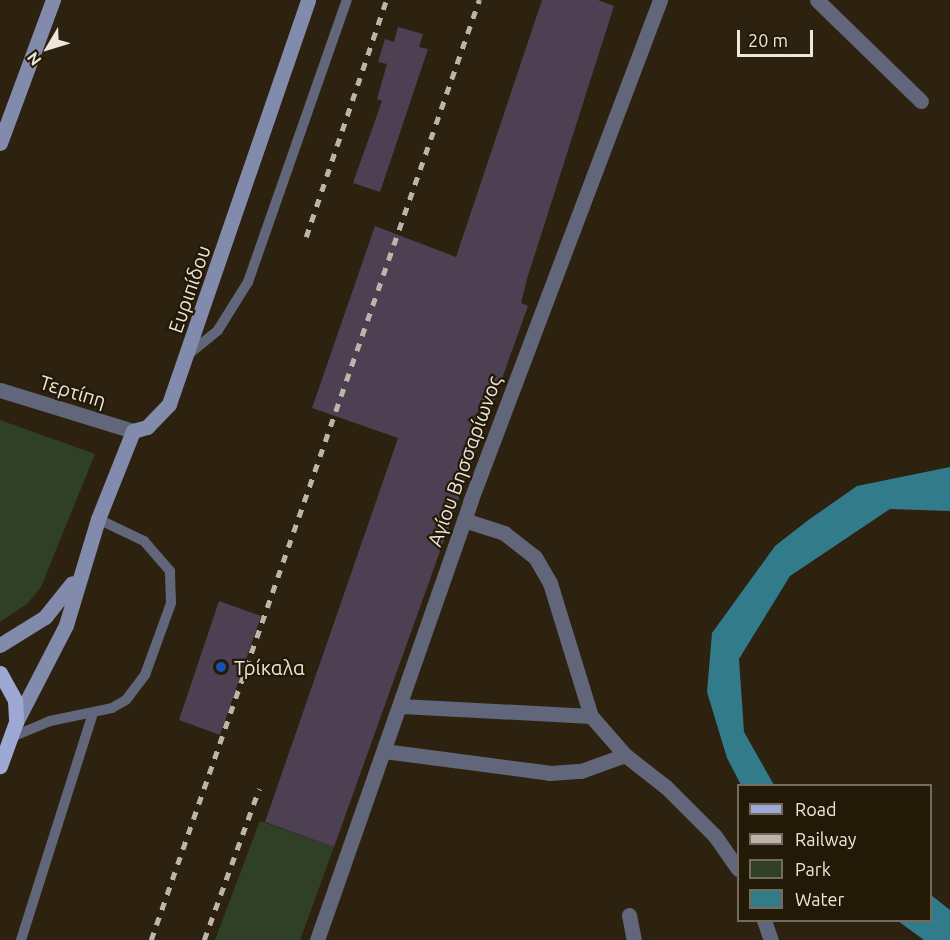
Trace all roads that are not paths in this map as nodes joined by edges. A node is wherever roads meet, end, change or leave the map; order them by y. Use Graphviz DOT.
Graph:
graph roads {
  1 [pos="53,0"];
  2 [pos="308,0"];
  3 [pos="347,0"];
  4 [pos="660,0"];
  5 [pos="817,0"];
  6 [pos="921,101"];
  7 [pos="0,143"];
  8 [pos="190,353"];
  9 [pos="0,390"];
  10 [pos="133,431"];
  11 [pos="98,519"];
  12 [pos="464,520"];
  13 [pos="80,571"];
  14 [pos="0,645"];
  15 [pos="0,673"];
  16 [pos="401,706"];
  17 [pos="93,713"];
  18 [pos="591,716"];
  19 [pos="16,722"];
  20 [pos="6,746"];
  21 [pos="384,751"];
  22 [pos="625,755"];
  23 [pos="0,766"];
  24 [pos="737,868"];
  25 [pos="629,915"];
  26 [pos="764,922"];
  27 [pos="21,940"];
  28 [pos="317,940"];
  29 [pos="634,940"];
  30 [pos="771,940"];
  1 -- 7 [label="street"];
  2 -- 8 [label="street, Ευριπίδου"];
  3 -- 8 [label="lane"];
  4 -- 12 [label="street, Αγίου Βησσαρίωνος"];
  5 -- 6 [label="street"];
  8 -- 10 [label="street, Ευριπίδου"];
  9 -- 10 [label="street, Τερτίπη"];
  10 -- 11 [label="street"];
  11 -- 13 [label="street"];
  11 -- 17 [label="lane"];
  12 -- 16 [label="street, Αγίου Βησσαρίωνος"];
  12 -- 18 [label="street"];
  13 -- 14 [label="street"];
  13 -- 19 [label="street"];
  15 -- 19 [label="main road"];
  16 -- 18 [label="street"];
  16 -- 21 [label="street, Αγίου Βησσαρίωνος"];
  17 -- 20 [label="lane"];
  17 -- 27 [label="lane"];
  18 -- 22 [label="street"];
  19 -- 20 [label="main road"];
  20 -- 23 [label="main road"];
  21 -- 22 [label="street"];
  21 -- 28 [label="street, Αγίου Βησσαρίωνος"];
  22 -- 24 [label="street"];
  25 -- 29 [label="street"];
  26 -- 30 [label="street"];
}
